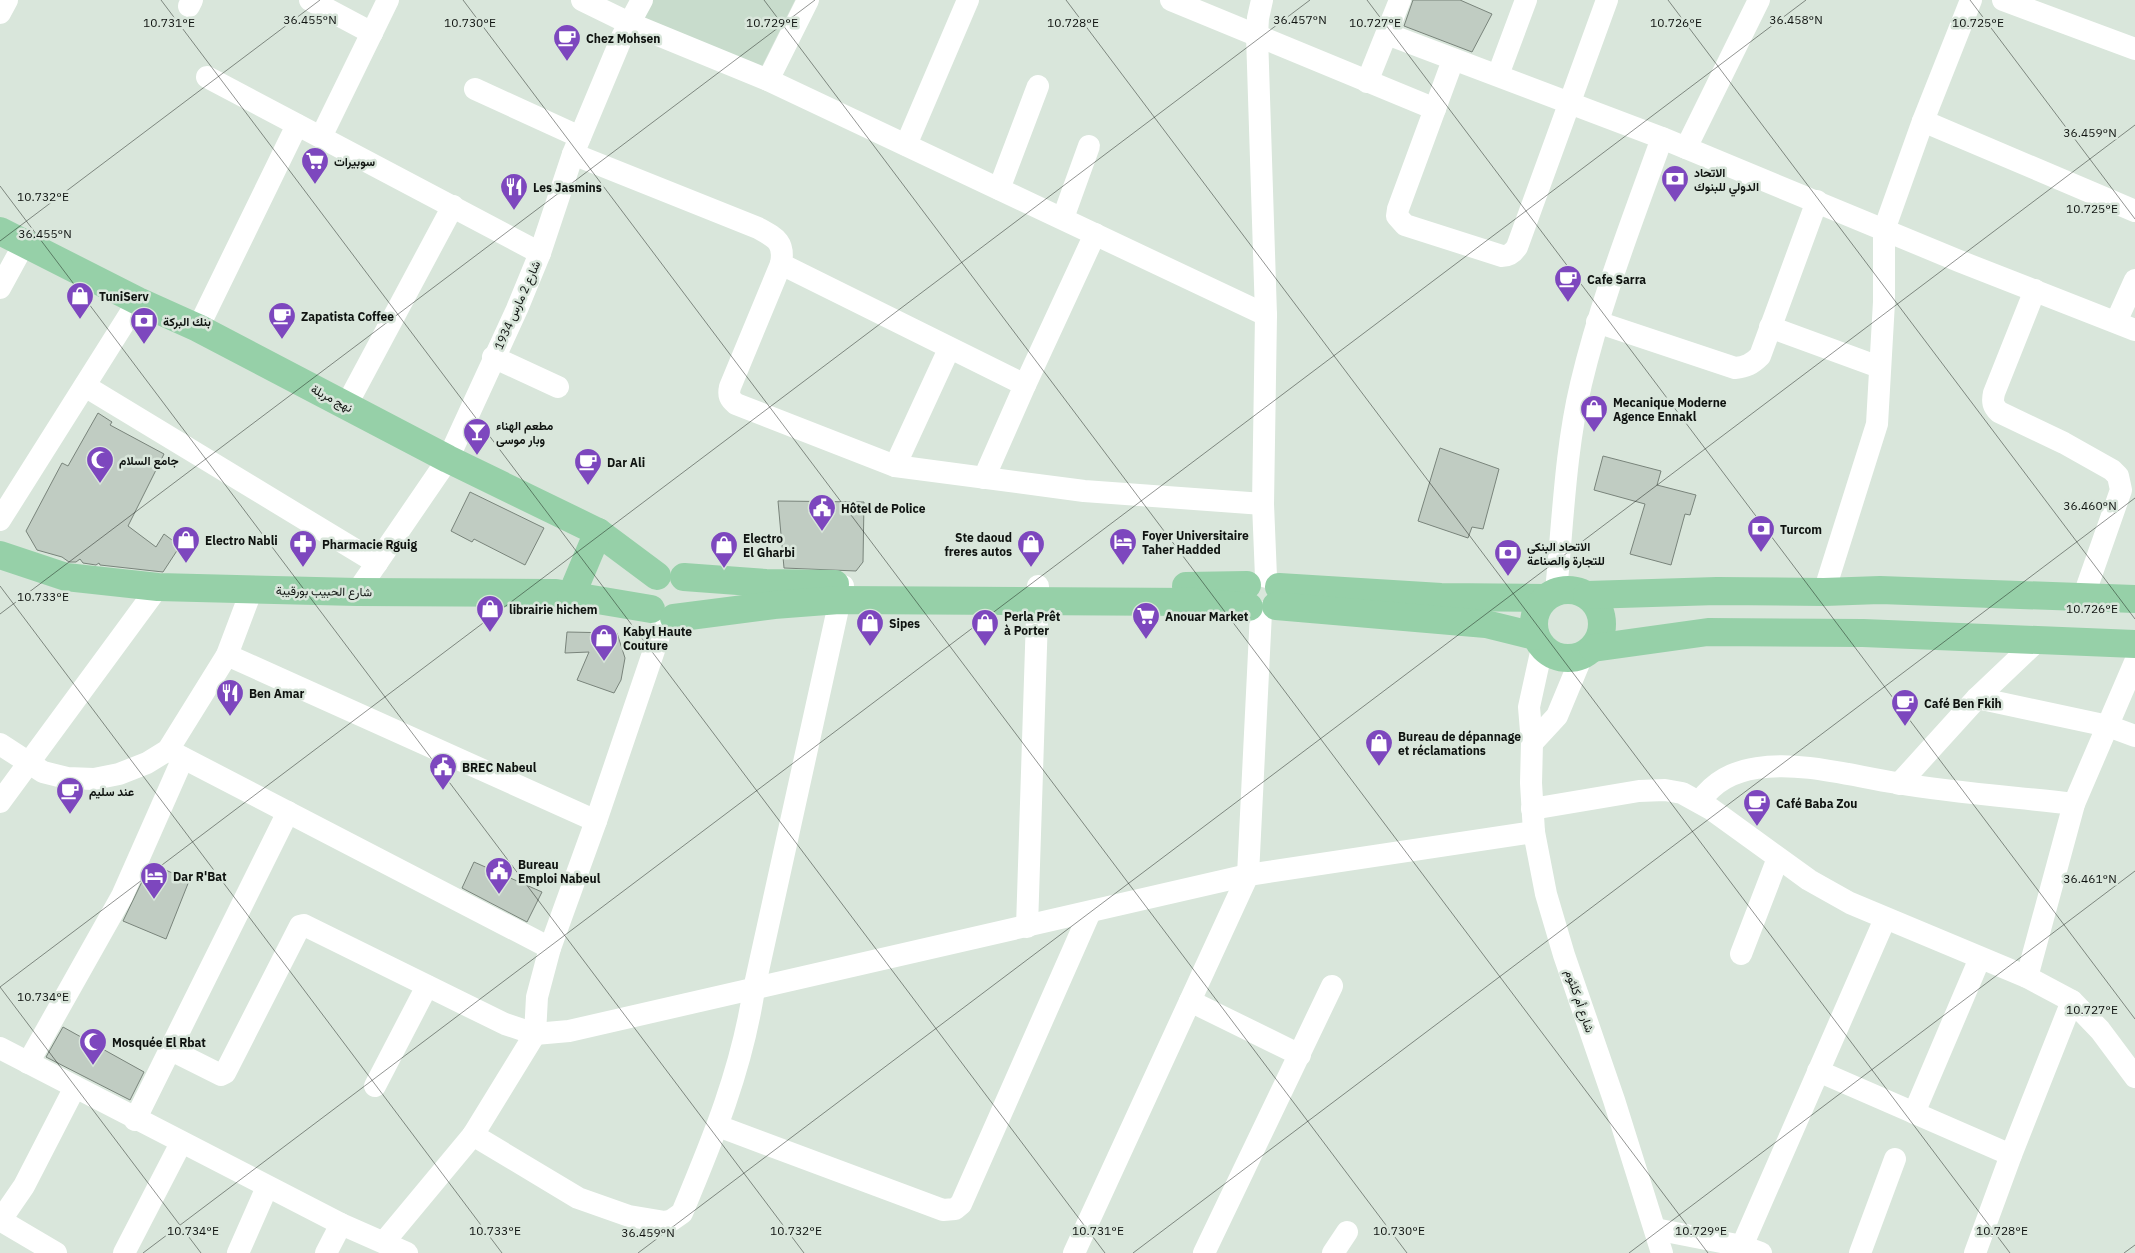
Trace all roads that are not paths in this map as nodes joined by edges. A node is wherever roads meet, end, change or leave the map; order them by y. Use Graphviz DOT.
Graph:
graph roads {
  1 [pos="7,0"];
  2 [pos="310,0"];
  3 [pos="388,0"];
  4 [pos="582,0"];
  5 [pos="642,0"];
  6 [pos="808,0"];
  7 [pos="968,0"];
  8 [pos="1171,0"];
  9 [pos="1262,0"];
  10 [pos="1400,0"];
  11 [pos="1526,0"];
  12 [pos="1606,0"];
  13 [pos="1759,0"];
  14 [pos="1971,0"];
  15 [pos="2003,0"];
  16 [pos="0,13"];
  17 [pos="629,23"];
  18 [pos="372,33"];
  19 [pos="1387,34"];
  20 [pos="1257,35"];
  21 [pos="2135,49"];
  22 [pos="1453,60"];
  23 [pos="1498,75"];
  24 [pos="207,77"];
  25 [pos="768,80"];
  26 [pos="1367,82"];
  27 [pos="1038,86"];
  28 [pos="475,89"];
  29 [pos="1568,102"];
  30 [pos="1435,108"];
  31 [pos="1923,121"];
  32 [pos="297,124"];
  33 [pos="321,137"];
  34 [pos="1662,138"];
  35 [pos="906,145"];
  36 [pos="577,146"];
  37 [pos="1089,146"];
  38 [pos="1686,148"];
  39 [pos="999,189"];
  40 [pos="1817,201"];
  41 [pos="453,206"];
  42 [pos="2135,211"];
  43 [pos="1063,218"];
  44 [pos="1884,230"];
  45 [pos="0,231"];
  46 [pos="1095,234"];
  47 [pos="24,244"];
  48 [pos="540,254"];
  49 [pos="781,264"];
  50 [pos="2135,280"];
  51 [pos="0,288"];
  52 [pos="2035,290"];
  53 [pos="138,302"];
  54 [pos="1266,315"];
  55 [pos="1597,322"];
  56 [pos="2126,326"];
  57 [pos="1770,327"];
  58 [pos="198,328"];
  59 [pos="949,349"];
  60 [pos="493,358"];
  61 [pos="1879,367"];
  62 [pos="1025,385"];
  63 [pos="85,386"];
  64 [pos="558,387"];
  65 [pos="346,406"];
  66 [pos="448,459"];
  67 [pos="895,466"];
  68 [pos="984,478"];
  69 [pos="1263,504"];
  70 [pos="0,520"];
  71 [pos="598,532"];
  72 [pos="0,555"];
  73 [pos="377,563"];
  74 [pos="657,576"];
  75 [pos="684,577"];
  76 [pos="158,587"];
  77 [pos="252,589"];
  78 [pos="357,592"];
  79 [pos="841,592"];
  80 [pos="1824,592"];
  81 [pos="1038,594"];
  82 [pos="1551,594"];
  83 [pos="1587,595"];
  84 [pos="571,596"];
  85 [pos="1263,596"];
  86 [pos="2083,598"];
  87 [pos="2135,599"];
  88 [pos="663,615"];
  89 [pos="2037,641"];
  90 [pos="1539,642"];
  91 [pos="2135,644"];
  92 [pos="1587,652"];
  93 [pos="227,655"];
  94 [pos="2135,662"];
  95 [pos="1977,698"];
  96 [pos="2108,726"];
  97 [pos="2135,736"];
  98 [pos="1532,743"];
  99 [pos="0,744"];
  100 [pos="175,754"];
  101 [pos="28,764"];
  102 [pos="1899,784"];
  103 [pos="1700,801"];
  104 [pos="0,802"];
  105 [pos="2074,804"];
  106 [pos="1532,808"];
  107 [pos="288,812"];
  108 [pos="596,820"];
  109 [pos="1534,832"];
  110 [pos="1778,858"];
  111 [pos="1248,875"];
  112 [pos="1090,912"];
  113 [pos="1885,918"];
  114 [pos="1027,927"];
  115 [pos="550,948"];
  116 [pos="1741,954"];
  117 [pos="1980,958"];
  118 [pos="2027,977"];
  119 [pos="427,986"];
  120 [pos="1332,986"];
  121 [pos="754,989"];
  122 [pos="1190,1000"];
  123 [pos="2072,1001"];
  124 [pos="535,1034"];
  125 [pos="0,1048"];
  126 [pos="171,1050"];
  127 [pos="1300,1054"];
  128 [pos="28,1063"];
  129 [pos="1818,1071"];
  130 [pos="2135,1077"];
  131 [pos="375,1086"];
  132 [pos="75,1087"];
  133 [pos="1914,1113"];
  134 [pos="135,1120"];
  135 [pos="718,1126"];
  136 [pos="474,1135"];
  137 [pos="181,1143"];
  138 [pos="2011,1155"];
  139 [pos="1896,1159"];
  140 [pos="268,1187"];
  141 [pos="0,1221"];
  142 [pos="341,1224"];
  143 [pos="1655,1229"];
  144 [pos="1346,1232"];
  145 [pos="384,1242"];
  146 [pos="1751,1250"];
  147 [pos="405,1252"];
  148 [pos="56,1253"];
  149 [pos="124,1253"];
  150 [pos="238,1253"];
  151 [pos="326,1253"];
  152 [pos="1074,1253"];
  153 [pos="1204,1253"];
  154 [pos="1334,1253"];
  155 [pos="1662,1253"];
  156 [pos="1860,1253"];
  157 [pos="1975,1253"];
  1 -- 16 [label="street"];
  2 -- 18 [label="street"];
  3 -- 18 [label="street"];
  4 -- 17 [label="street"];
  5 -- 17 [label="street, شارع 2 مارس 1934"];
  6 -- 25 [label="street"];
  7 -- 35 [label="street"];
  8 -- 20 [label="street"];
  9 -- 20 [label="street"];
  10 -- 19 [label="street"];
  11 -- 23 [label="street"];
  12 -- 29 [label="street"];
  13 -- 38 [label="street"];
  14 -- 31 [label="street"];
  15 -- 21 [label="street"];
  17 -- 25 [label="street"];
  17 -- 36 [label="street, شارع 2 مارس 1934"];
  18 -- 33 [label="street"];
  19 -- 22 [label="street"];
  19 -- 26 [label="street"];
  20 -- 26 [label="street"];
  20 -- 54 [label="street"];
  22 -- 23 [label="street"];
  22 -- 30 [label="street"];
  23 -- 29 [label="street"];
  24 -- 32 [label="street"];
  25 -- 35 [label="street"];
  26 -- 30 [label="street"];
  27 -- 39 [label="street"];
  28 -- 36 [label="street"];
  29 -- 30 [label="street"];
  29 -- 34 [label="street"];
  31 -- 42 [label="street"];
  31 -- 44 [label="street"];
  32 -- 33 [label="street"];
  32 -- 58 [label="street"];
  33 -- 41 [label="street"];
  34 -- 38 [label="street"];
  34 -- 55 [label="street"];
  35 -- 39 [label="street"];
  36 -- 48 [label="street, شارع 2 مارس 1934"];
  36 -- 49 [label="street"];
  37 -- 43 [label="street"];
  38 -- 40 [label="street"];
  39 -- 43 [label="street"];
  40 -- 44 [label="street"];
  40 -- 57 [label="street"];
  41 -- 48 [label="street"];
  41 -- 65 [label="street"];
  43 -- 46 [label="street"];
  44 -- 52 [label="street"];
  44 -- 61 [label="street"];
  45 -- 47 [label="main road, نهج مربلة"];
  46 -- 54 [label="street"];
  46 -- 62 [label="street"];
  47 -- 51 [label="street"];
  47 -- 53 [label="main road, نهج مربلة"];
  48 -- 60 [label="street, شارع 2 مارس 1934"];
  49 -- 59 [label="street"];
  49 -- 67 [label="street"];
  50 -- 56 [label="street"];
  52 -- 56 [label="street"];
  52 -- 86 [label="street"];
  53 -- 58 [label="main road, نهج مربلة"];
  53 -- 63 [label="street"];
  54 -- 69 [label="street"];
  55 -- 57 [label="street"];
  55 -- 82 [label="street"];
  57 -- 61 [label="street"];
  58 -- 65 [label="main road, نهج مربلة"];
  59 -- 62 [label="street"];
  59 -- 67 [label="street"];
  60 -- 64 [label="street"];
  60 -- 66 [label="street, شارع 2 مارس 1934"];
  61 -- 80 [label="street"];
  62 -- 68 [label="street"];
  63 -- 70 [label="street"];
  63 -- 73 [label="street"];
  65 -- 66 [label="main road, نهج مربلة"];
  66 -- 71 [label="main road, نهج مربلة"];
  66 -- 73 [label="street, شارع 2 مارس 1934"];
  67 -- 68 [label="street"];
  68 -- 69 [label="street"];
  69 -- 85 [label="street"];
  71 -- 74 [label="main road, نهج مربلة"];
  71 -- 84 [label="main road"];
  72 -- 76 [label="main road, شارع الحبيب بورقيبة"];
  73 -- 78 [label="street, شارع 2 مارس 1934"];
  74 -- 75 [label="main road"];
  74 -- 88 [label="main road"];
  75 -- 79 [label="main road"];
  75 -- 88 [label="main road"];
  76 -- 77 [label="main road, شارع الحبيب بورقيبة"];
  76 -- 101 [label="street"];
  77 -- 78 [label="main road, شارع الحبيب بورقيبة"];
  77 -- 93 [label="street"];
  78 -- 84 [label="main road, شارع الحبيب بورقيبة"];
  79 -- 81 [label="main road"];
  79 -- 88 [label="main road, شارع الحبيب بورقيبة"];
  79 -- 121 [label="street"];
  80 -- 83 [label="main road"];
  80 -- 86 [label="main road"];
  81 -- 85 [label="main road"];
  81 -- 114 [label="street"];
  82 -- 83 [label="main road"];
  82 -- 85 [label="main road"];
  82 -- 90 [label="main road"];
  83 -- 92 [label="main road"];
  84 -- 88 [label="main road, شارع الحبيب بورقيبة"];
  85 -- 90 [label="main road"];
  85 -- 111 [label="street"];
  86 -- 87 [label="main road"];
  88 -- 108 [label="street"];
  89 -- 91 [label="main road"];
  89 -- 92 [label="main road"];
  89 -- 95 [label="street"];
  90 -- 92 [label="main road"];
  90 -- 98 [label="street, شارع أم كلثوم"];
  92 -- 98 [label="street"];
  93 -- 100 [label="street"];
  93 -- 108 [label="street"];
  94 -- 96 [label="street"];
  95 -- 96 [label="street"];
  95 -- 102 [label="street"];
  96 -- 97 [label="street"];
  96 -- 105 [label="street"];
  98 -- 106 [label="street, شارع أم كلثوم"];
  99 -- 101 [label="street"];
  100 -- 101 [label="street"];
  100 -- 107 [label="street"];
  100 -- 128 [label="street"];
  101 -- 104 [label="street"];
  102 -- 103 [label="street"];
  102 -- 105 [label="street"];
  103 -- 106 [label="street"];
  103 -- 110 [label="street"];
  105 -- 118 [label="street"];
  106 -- 109 [label="street, شارع أم كلثوم"];
  107 -- 115 [label="street"];
  107 -- 126 [label="street"];
  108 -- 115 [label="street"];
  109 -- 111 [label="street"];
  109 -- 143 [label="street, شارع أم كلثوم"];
  110 -- 113 [label="street"];
  110 -- 116 [label="street"];
  111 -- 112 [label="street"];
  111 -- 122 [label="street"];
  112 -- 114 [label="street"];
  112 -- 135 [label="street"];
  113 -- 117 [label="street"];
  113 -- 129 [label="street"];
  114 -- 121 [label="street"];
  115 -- 124 [label="street"];
  117 -- 118 [label="street"];
  117 -- 133 [label="street"];
  118 -- 123 [label="street"];
  119 -- 124 [label="street"];
  119 -- 126 [label="street"];
  119 -- 131 [label="street"];
  120 -- 127 [label="street"];
  121 -- 124 [label="street"];
  121 -- 135 [label="street"];
  122 -- 127 [label="street"];
  122 -- 152 [label="street"];
  123 -- 130 [label="street"];
  123 -- 138 [label="street"];
  124 -- 136 [label="street"];
  125 -- 128 [label="street"];
  126 -- 134 [label="street"];
  127 -- 153 [label="street"];
  128 -- 132 [label="street"];
  129 -- 133 [label="street"];
  129 -- 146 [label="street"];
  132 -- 134 [label="street"];
  132 -- 141 [label="street"];
  133 -- 138 [label="street"];
  134 -- 137 [label="street"];
  135 -- 136 [label="street"];
  136 -- 145 [label="street"];
  137 -- 140 [label="street"];
  137 -- 149 [label="street"];
  138 -- 157 [label="street"];
  139 -- 156 [label="street"];
  140 -- 142 [label="street"];
  140 -- 150 [label="street"];
  141 -- 148 [label="street"];
  142 -- 145 [label="street"];
  142 -- 151 [label="street"];
  143 -- 146 [label="street"];
  143 -- 155 [label="street, شارع أم كلثوم"];
  144 -- 154 [label="street"];
  145 -- 147 [label="street"];
}
